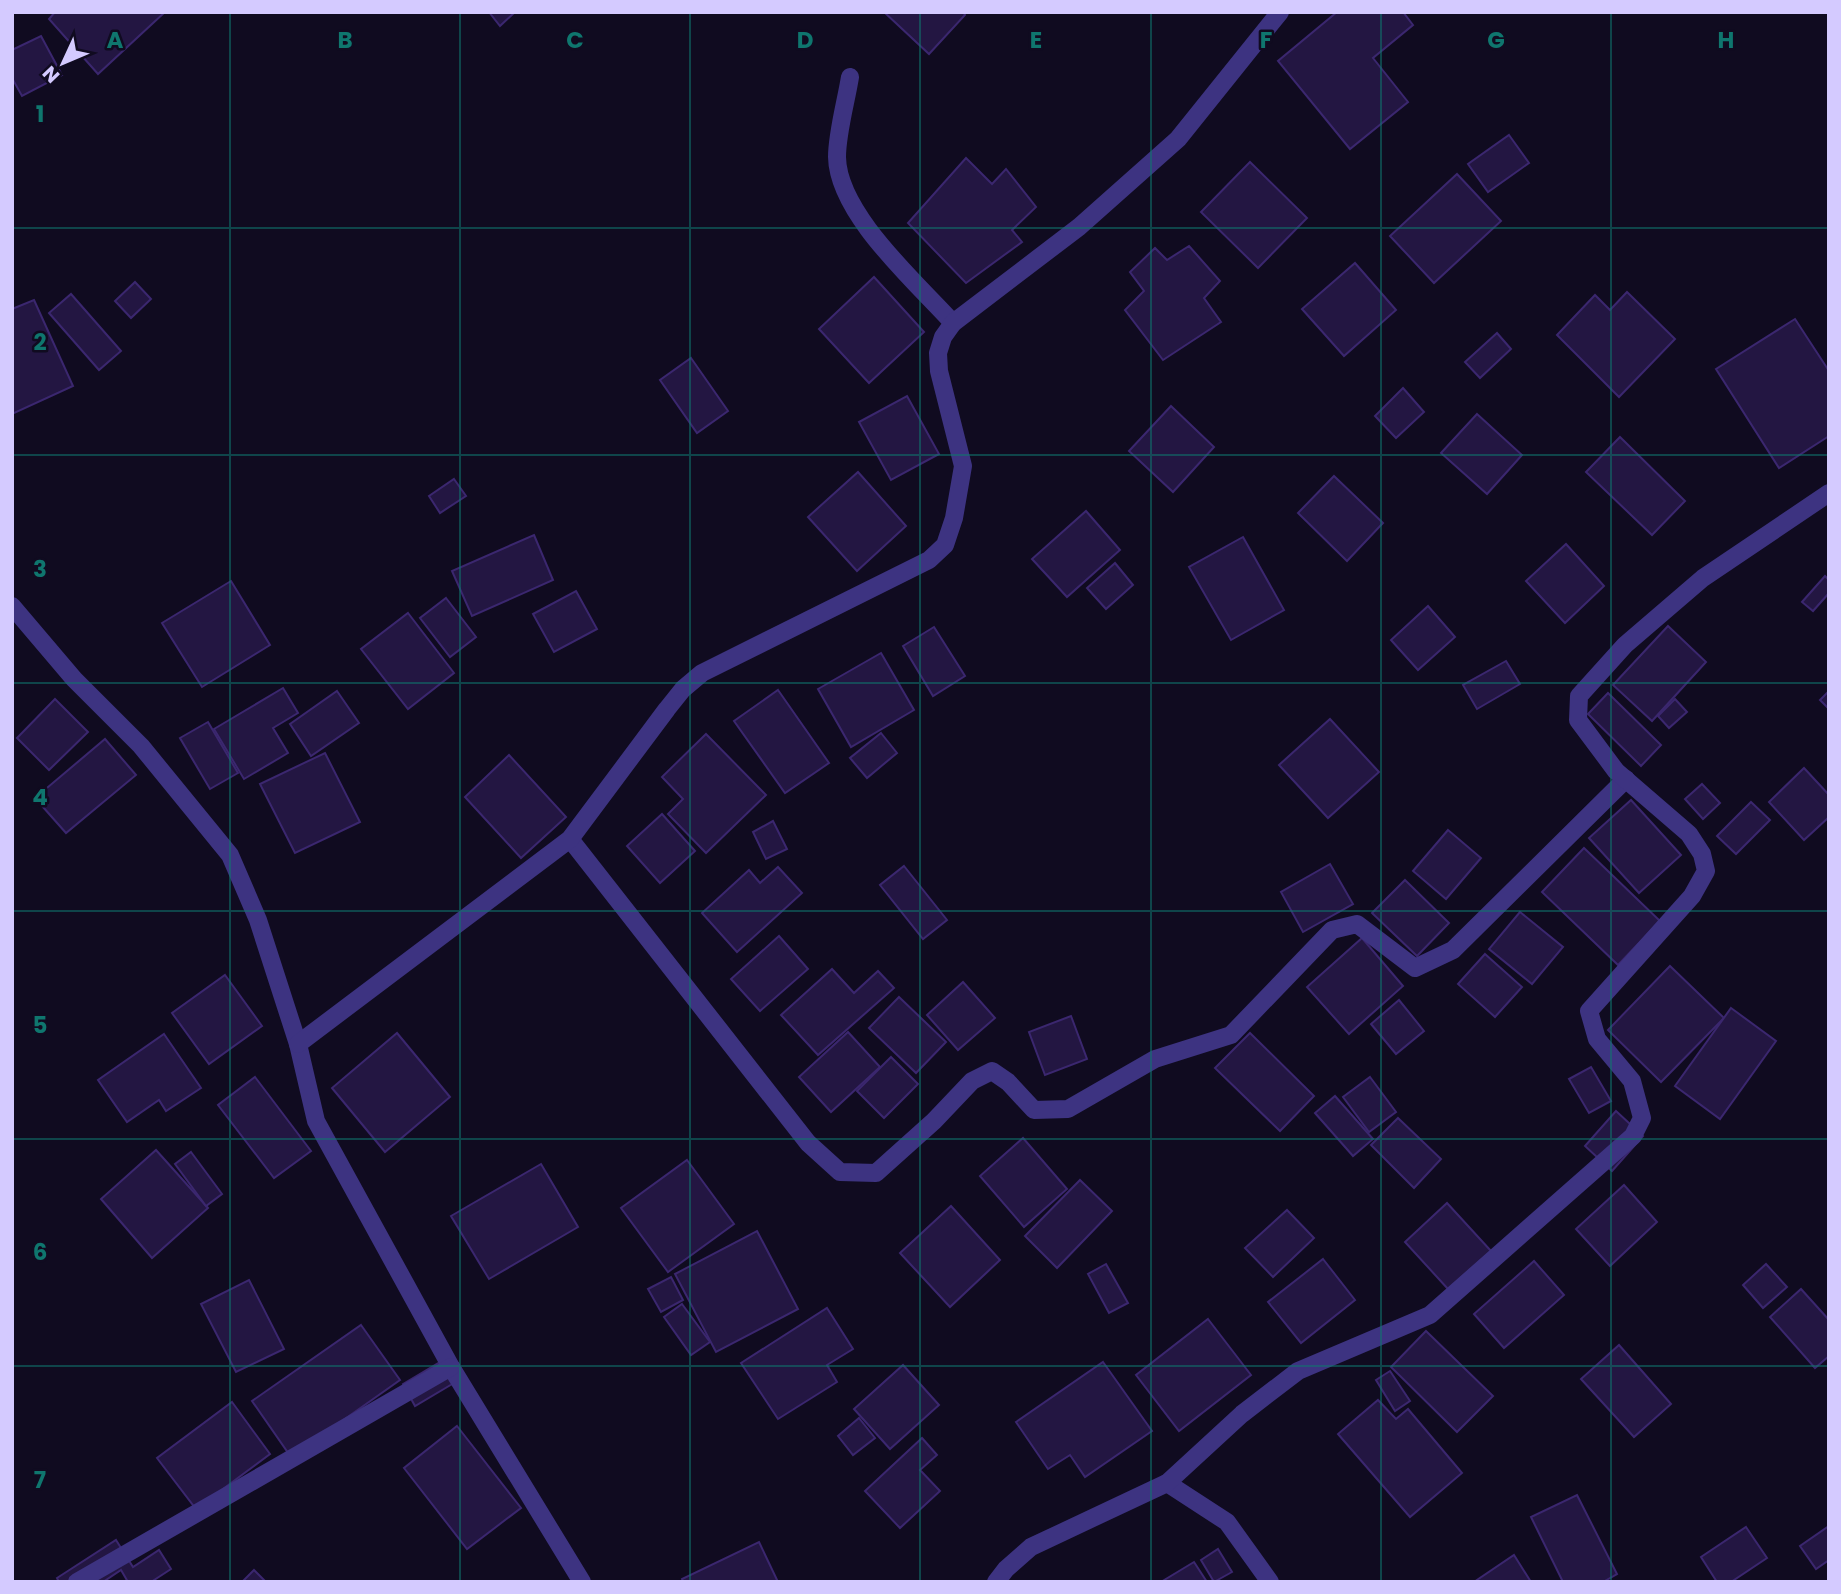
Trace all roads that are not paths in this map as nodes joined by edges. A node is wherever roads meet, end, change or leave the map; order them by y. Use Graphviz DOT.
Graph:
graph roads {
  1 [pos="1280,12"];
  2 [pos="850,77"];
  3 [pos="953,323"];
  4 [pos="1829,493"];
  5 [pos="12,606"];
  6 [pos="1626,779"];
  7 [pos="570,838"];
  8 [pos="298,1044"];
  9 [pos="451,1367"];
  10 [pos="1167,1483"];
  11 [pos="76,1582"];
  12 [pos="582,1582"];
  13 [pos="996,1582"];
  14 [pos="1270,1582"];
  1 -- 3 [label="street"];
  2 -- 3 [label="street"];
  3 -- 7 [label="street"];
  4 -- 6 [label="street"];
  5 -- 8 [label="street"];
  6 -- 7 [label="street"];
  6 -- 10 [label="street"];
  7 -- 8 [label="street"];
  8 -- 9 [label="street"];
  9 -- 11 [label="street"];
  9 -- 12 [label="street"];
  10 -- 13 [label="street"];
  10 -- 14 [label="street"];
}
